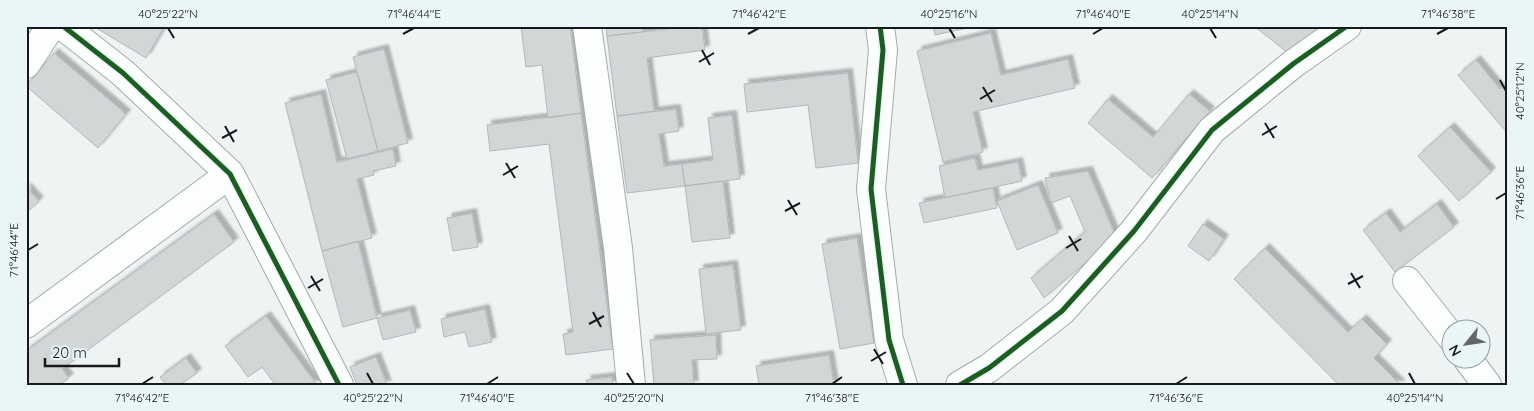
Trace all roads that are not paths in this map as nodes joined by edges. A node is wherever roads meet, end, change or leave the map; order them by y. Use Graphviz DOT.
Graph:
graph roads {
  1 [pos="51,26"];
  2 [pos="63,26"];
  3 [pos="587,26"];
  4 [pos="880,26"];
  5 [pos="1347,26"];
  6 [pos="26,64"];
  7 [pos="230,174"];
  8 [pos="1407,281"];
  9 [pos="26,324"];
  10 [pos="1442,325"];
  11 [pos="1475,368"];
  12 [pos="339,385"];
  13 [pos="631,385"];
  14 [pos="903,385"];
  15 [pos="960,385"];
  16 [pos="1488,385"];
  1 -- 6 [label="street"];
  2 -- 7 [label="street"];
  3 -- 13 [label="street"];
  4 -- 14 [label="street"];
  5 -- 15 [label="street"];
  7 -- 9 [label="street"];
  7 -- 12 [label="street"];
  8 -- 10 [label="street"];
  11 -- 16 [label="street"];
}
